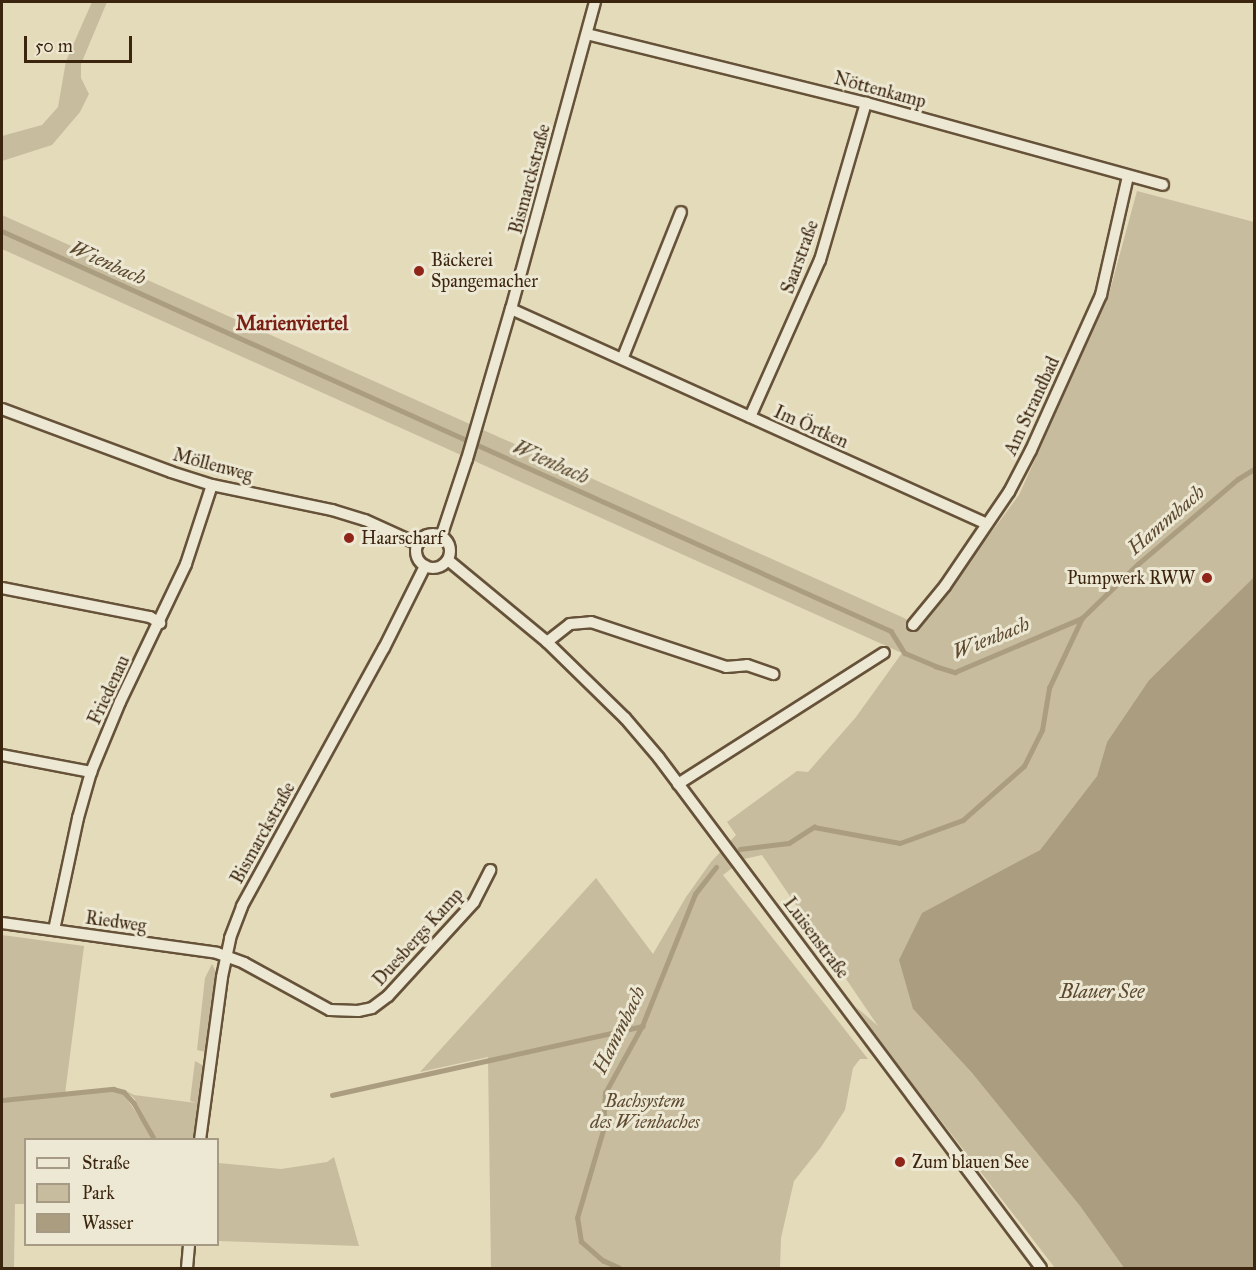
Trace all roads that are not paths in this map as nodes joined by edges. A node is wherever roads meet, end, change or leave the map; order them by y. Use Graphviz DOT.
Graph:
graph roads {
  1 [pos="595,2"];
  2 [pos="587,34"];
  3 [pos="866,103"];
  4 [pos="1128,176"];
  5 [pos="1163,185"];
  6 [pos="681,212"];
  7 [pos="511,309"];
  8 [pos="623,357"];
  9 [pos="2,409"];
  10 [pos="750,417"];
  11 [pos="212,485"];
  12 [pos="987,524"];
  13 [pos="441,537"];
  14 [pos="418,544"];
  15 [pos="448,560"];
  16 [pos="425,566"];
  17 [pos="2,588"];
  18 [pos="160,623"];
  19 [pos="913,625"];
  20 [pos="547,642"];
  21 [pos="884,653"];
  22 [pos="772,674"];
  23 [pos="2,755"];
  24 [pos="91,772"];
  25 [pos="678,784"];
  26 [pos="490,870"];
  27 [pos="2,923"];
  28 [pos="54,930"];
  29 [pos="226,956"];
  30 [pos="201,1138"];
  31 [pos="189,1246"];
  32 [pos="187,1269"];
  33 [pos="1041,1269"];
  1 -- 2 [label="street, Bismarckstraße"];
  2 -- 3 [label="street, Nöttenkamp"];
  2 -- 7 [label="street, Bismarckstraße"];
  3 -- 4 [label="street, Nöttenkamp"];
  3 -- 10 [label="street, Saarstraße"];
  4 -- 5 [label="street, Nöttenkamp"];
  4 -- 12 [label="street, Am Strandbad"];
  6 -- 8 [label="street"];
  7 -- 8 [label="street, Im Örtken"];
  7 -- 13 [label="street, Bismarckstraße"];
  8 -- 10 [label="street, Im Örtken"];
  9 -- 11 [label="street, Möllenweg"];
  10 -- 12 [label="street, Im Örtken"];
  11 -- 14 [label="street, Möllenweg"];
  11 -- 18 [label="street, Friedenau"];
  12 -- 19 [label="street, Am Strandbad"];
  13 -- 14 [label="street"];
  13 -- 15 [label="street"];
  14 -- 16 [label="street"];
  15 -- 16 [label="street"];
  15 -- 20 [label="street, Luisenstraße"];
  16 -- 29 [label="street, Bismarckstraße"];
  17 -- 18 [label="street"];
  18 -- 24 [label="street, Friedenau"];
  20 -- 22 [label="street"];
  20 -- 25 [label="street, Luisenstraße"];
  21 -- 25 [label="street"];
  23 -- 24 [label="street"];
  24 -- 28 [label="street, Friedenau"];
  25 -- 33 [label="street, Luisenstraße"];
  26 -- 29 [label="street, Duesbergs Kamp"];
  27 -- 28 [label="street, Riedweg"];
  28 -- 29 [label="street, Riedweg"];
  29 -- 30 [label="street, Bismarckstraße"];
  31 -- 32 [label="street"];
}
